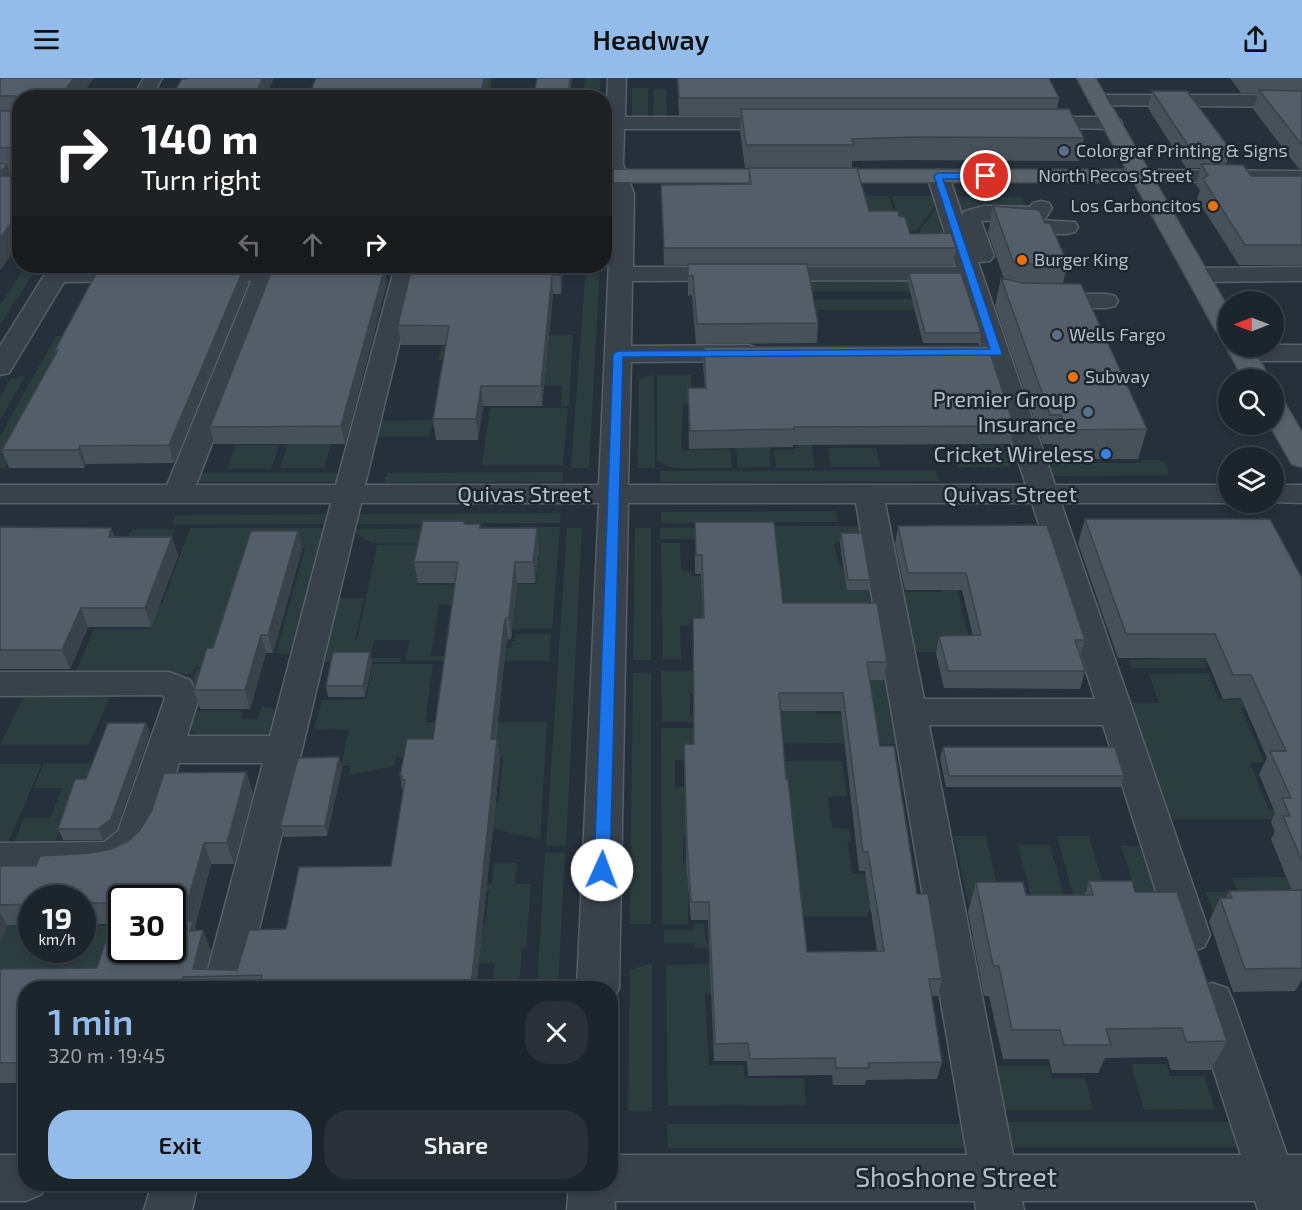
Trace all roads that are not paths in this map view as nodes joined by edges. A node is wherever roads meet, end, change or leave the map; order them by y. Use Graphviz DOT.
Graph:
graph roads {
  1 [pos="617,78"];
  2 [pos="1086,78"];
  3 [pos="1302,100"];
  4 [pos="1099,101"];
  5 [pos="612,106"];
  6 [pos="612,123"];
  7 [pos="800,123"];
  8 [pos="1010,123"];
  9 [pos="1112,123"];
  10 [pos="612,176"];
  11 [pos="938,176"];
  12 [pos="1142,176"];
  13 [pos="1302,177"];
  14 [pos="612,179"];
  15 [pos="1041,208"];
  16 [pos="1067,226"];
  17 [pos="972,228"];
  18 [pos="58,273"];
  19 [pos="140,273"];
  20 [pos="397,273"];
  21 [pos="266,274"];
  22 [pos="335,274"];
  23 [pos="621,274"];
  24 [pos="971,274"];
  25 [pos="1198,274"];
  26 [pos="1302,274"];
  27 [pos="1106,301"];
  28 [pos="1218,311"];
  29 [pos="1284,352"];
  30 [pos="773,353"];
  31 [pos="1302,353"];
  32 [pos="618,354"];
  33 [pos="0,367"];
  34 [pos="1284,426"];
  35 [pos="1302,458"];
  36 [pos="1218,492"];
  37 [pos="0,494"];
  38 [pos="178,494"];
  39 [pos="349,494"];
  40 [pos="614,494"];
  41 [pos="869,494"];
  42 [pos="1044,494"];
  43 [pos="1284,494"];
  44 [pos="1302,494"];
  45 [pos="0,684"];
  46 [pos="910,712"];
  47 [pos="1116,712"];
  48 [pos="285,749"];
  49 [pos="165,750"];
  50 [pos="0,858"];
  51 [pos="226,981"];
  52 [pos="598,981"];
  53 [pos="0,1178"];
  54 [pos="18,1178"];
  55 [pos="618,1178"];
  56 [pos="1285,1189"];
  57 [pos="173,1191"];
  58 [pos="592,1191"];
  59 [pos="997,1194"];
  60 [pos="168,1210"];
  61 [pos="591,1210"];
  1 -- 5 [label="street"];
  2 -- 4 [label="main road"];
  3 -- 4 [label="street"];
  4 -- 9 [label="main road"];
  6 -- 7 [label="street"];
  8 -- 9 [label="street"];
  9 -- 12 [label="main road"];
  10 -- 11 [label="main road, North Pecos Street"];
  11 -- 12 [label="main road, North Pecos Street"];
  11 -- 24 [label="street"];
  12 -- 13 [label="street, North Pecos Street"];
  12 -- 25 [label="main road"];
  14 -- 23 [label="street"];
  15 -- 17 [label="street"];
  16 -- 17 [label="street"];
  17 -- 27 [label="street"];
  18 -- 33 [label="street"];
  19 -- 21 [label="street"];
  20 -- 39 [label="street"];
  21 -- 22 [label="street"];
  21 -- 38 [label="street"];
  23 -- 24 [label="street"];
  23 -- 32 [label="street"];
  24 -- 42 [label="street"];
  25 -- 26 [label="street"];
  25 -- 28 [label="main road"];
  29 -- 31 [label="street"];
  30 -- 32 [label="street"];
  32 -- 40 [label="street"];
  34 -- 35 [label="main road"];
  36 -- 42 [label="street, Quivas Street"];
  37 -- 38 [label="street, Quivas Street"];
  38 -- 39 [label="street, Quivas Street"];
  39 -- 40 [label="street, Quivas Street"];
  39 -- 48 [label="street"];
  40 -- 41 [label="street, Quivas Street"];
  40 -- 52 [label="street"];
  41 -- 42 [label="street, Quivas Street"];
  41 -- 46 [label="street"];
  42 -- 47 [label="street"];
  43 -- 44 [label="street"];
  45 -- 49 [label="street"];
  46 -- 47 [label="street"];
  46 -- 59 [label="street"];
  47 -- 56 [label="street"];
  48 -- 49 [label="street"];
  48 -- 51 [label="street"];
  49 -- 50 [label="street"];
  53 -- 54 [label="street"];
  55 -- 59 [label="street, Shoshone Street"];
  56 -- 59 [label="street, Shoshone Street"];
  57 -- 60 [label="street"];
  58 -- 61 [label="street"];
}
